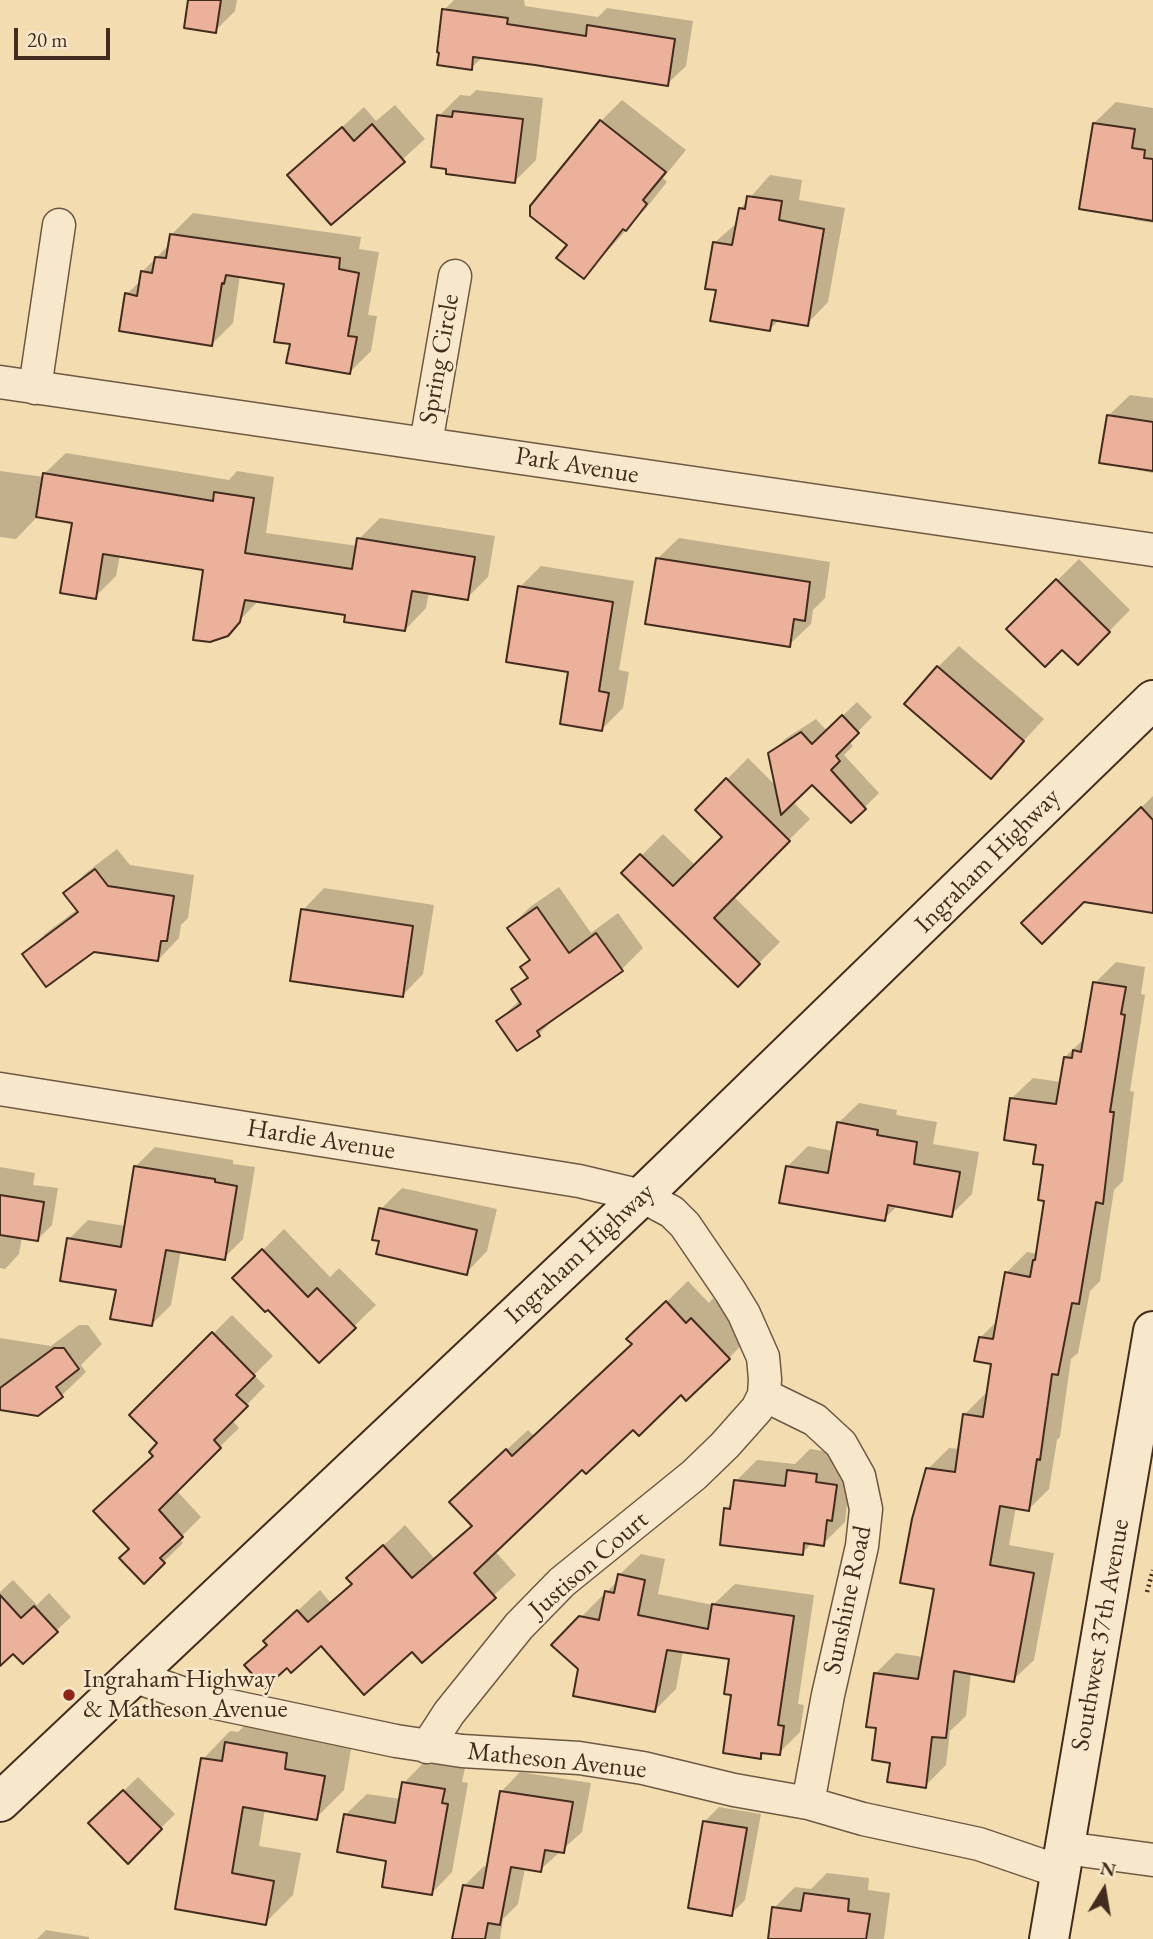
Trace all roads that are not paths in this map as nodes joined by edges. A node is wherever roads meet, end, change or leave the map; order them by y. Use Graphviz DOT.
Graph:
graph roads {
  1 [pos="59,225"];
  2 [pos="455,276"];
  3 [pos="0,382"];
  4 [pos="35,388"];
  5 [pos="426,443"];
  6 [pos="1153,550"];
  7 [pos="1153,700"];
  8 [pos="0,1089"];
  9 [pos="642,1196"];
  10 [pos="1153,1331"];
  11 [pos="764,1395"];
  12 [pos="1143,1457"];
  13 [pos="133,1676"];
  14 [pos="427,1746"];
  15 [pos="0,1802"];
  16 [pos="808,1803"];
  17 [pos="1063,1860"];
  18 [pos="1153,1860"];
  19 [pos="1049,1939"];
  1 -- 4 [label="street"];
  2 -- 5 [label="street, Spring Circle"];
  3 -- 4 [label="street, Park Avenue"];
  4 -- 5 [label="street, Park Avenue"];
  5 -- 6 [label="street, Park Avenue"];
  7 -- 9 [label="main road, Ingraham Highway"];
  8 -- 9 [label="street, Hardie Avenue"];
  9 -- 11 [label="street"];
  9 -- 13 [label="main road, Ingraham Highway"];
  10 -- 12 [label="main road, Southwest 37th Avenue"];
  11 -- 14 [label="street, Justison Court"];
  11 -- 16 [label="street, Sunshine Road"];
  12 -- 17 [label="main road, Southwest 37th Avenue"];
  13 -- 14 [label="street, Matheson Avenue"];
  13 -- 15 [label="main road, Ingraham Highway"];
  14 -- 16 [label="street, Matheson Avenue"];
  16 -- 17 [label="street, Matheson Avenue"];
  17 -- 18 [label="street, Matheson Avenue"];
  17 -- 19 [label="main road, Southwest 37th Avenue"];
}
